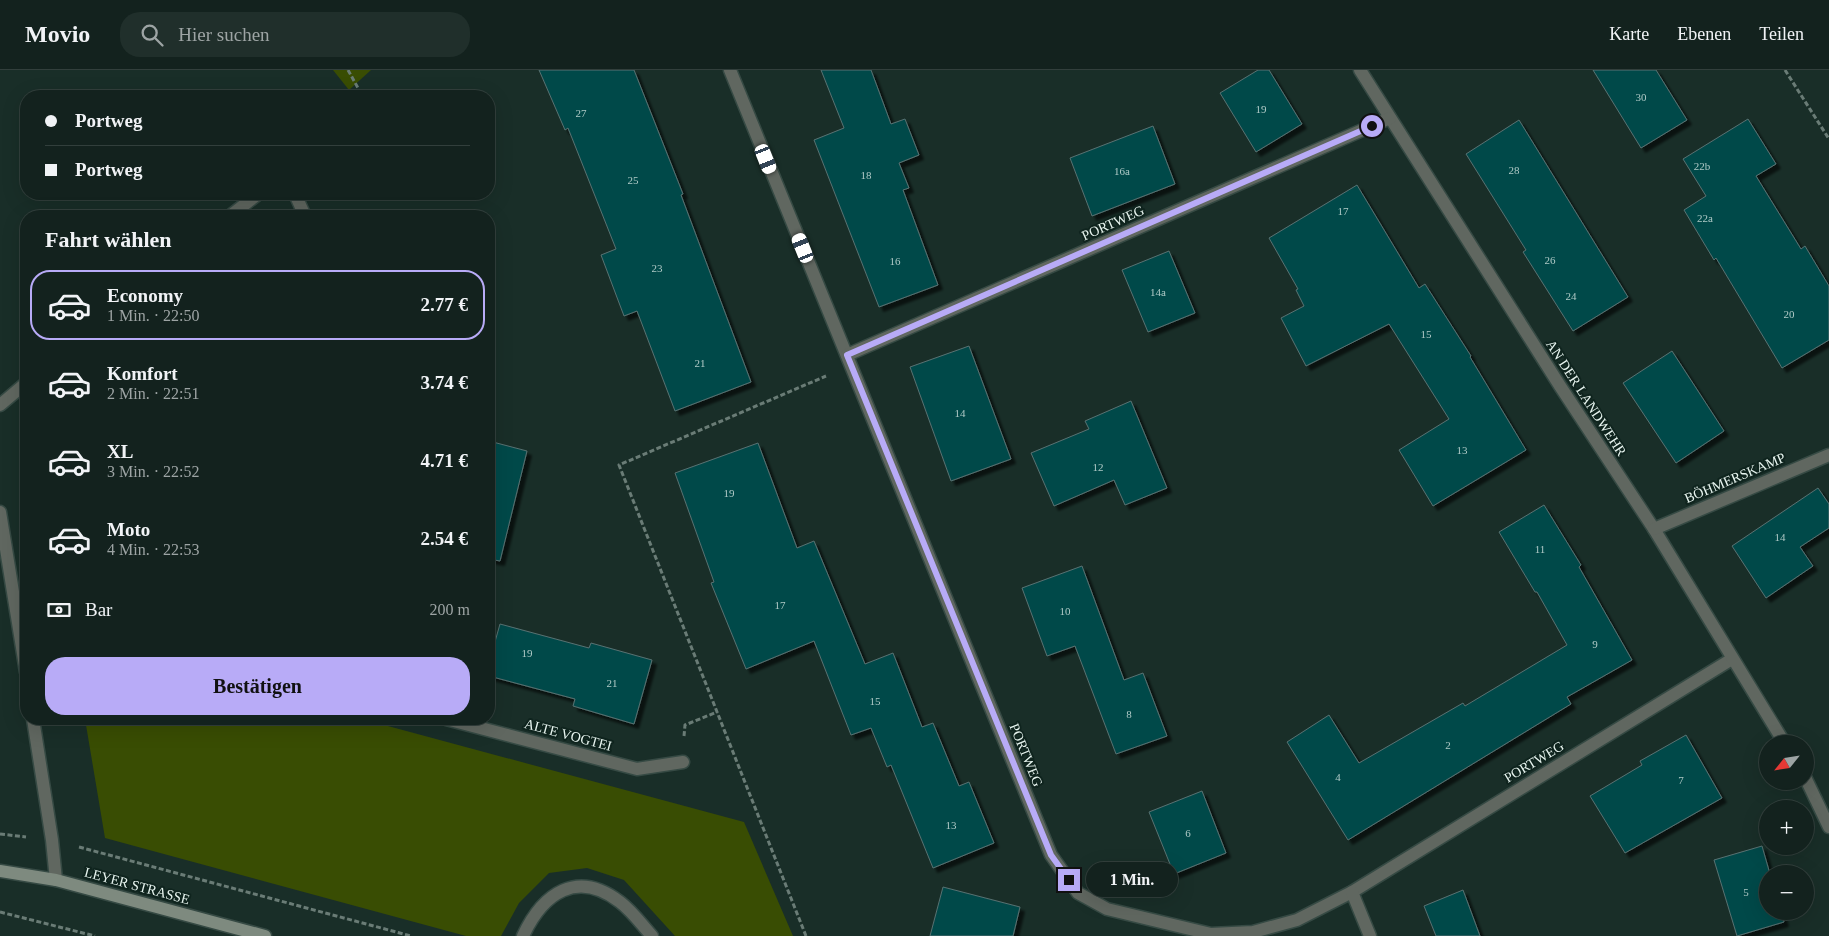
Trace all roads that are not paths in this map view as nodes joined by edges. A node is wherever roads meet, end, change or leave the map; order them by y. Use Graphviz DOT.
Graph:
graph roads {
  1 [pos="730,70"];
  2 [pos="1360,70"];
  3 [pos="1390,118"];
  4 [pos="250,200"];
  5 [pos="238,210"];
  6 [pos="848,360"];
  7 [pos="20,388"];
  8 [pos="0,405"];
  9 [pos="1829,455"];
  10 [pos="0,512"];
  11 [pos="1654,529"];
  12 [pos="20,602"];
  13 [pos="1732,659"];
  14 [pos="34,725"];
  15 [pos="469,725"];
  16 [pos="1779,735"];
  17 [pos="683,762"];
  18 [pos="1811,790"];
  19 [pos="1829,827"];
  20 [pos="0,871"];
  21 [pos="56,880"];
  22 [pos="1352,892"];
  23 [pos="266,936"];
  24 [pos="523,936"];
  25 [pos="652,936"];
  26 [pos="1370,936"];
  1 -- 6 [label="street, PORTWEG"];
  2 -- 3 [label="street, AN DER LANDWEHR"];
  3 -- 6 [label="street, PORTWEG"];
  3 -- 11 [label="street, AN DER LANDWEHR"];
  4 -- 5 [label="street"];
  6 -- 22 [label="street, PORTWEG"];
  7 -- 8 [label="street"];
  9 -- 11 [label="street, BÖHMERSKAMP"];
  10 -- 12 [label="street"];
  11 -- 13 [label="street, AN DER LANDWEHR"];
  13 -- 16 [label="street, AN DER LANDWEHR"];
  13 -- 22 [label="street, PORTWEG"];
  14 -- 21 [label="street"];
  15 -- 17 [label="street, ALTE VOGTEI"];
  18 -- 19 [label="street"];
  20 -- 21 [label="street, LEYER STRASSE"];
  21 -- 23 [label="street, LEYER STRASSE"];
  22 -- 26 [label="street"];
  24 -- 25 [label="street"];
}
